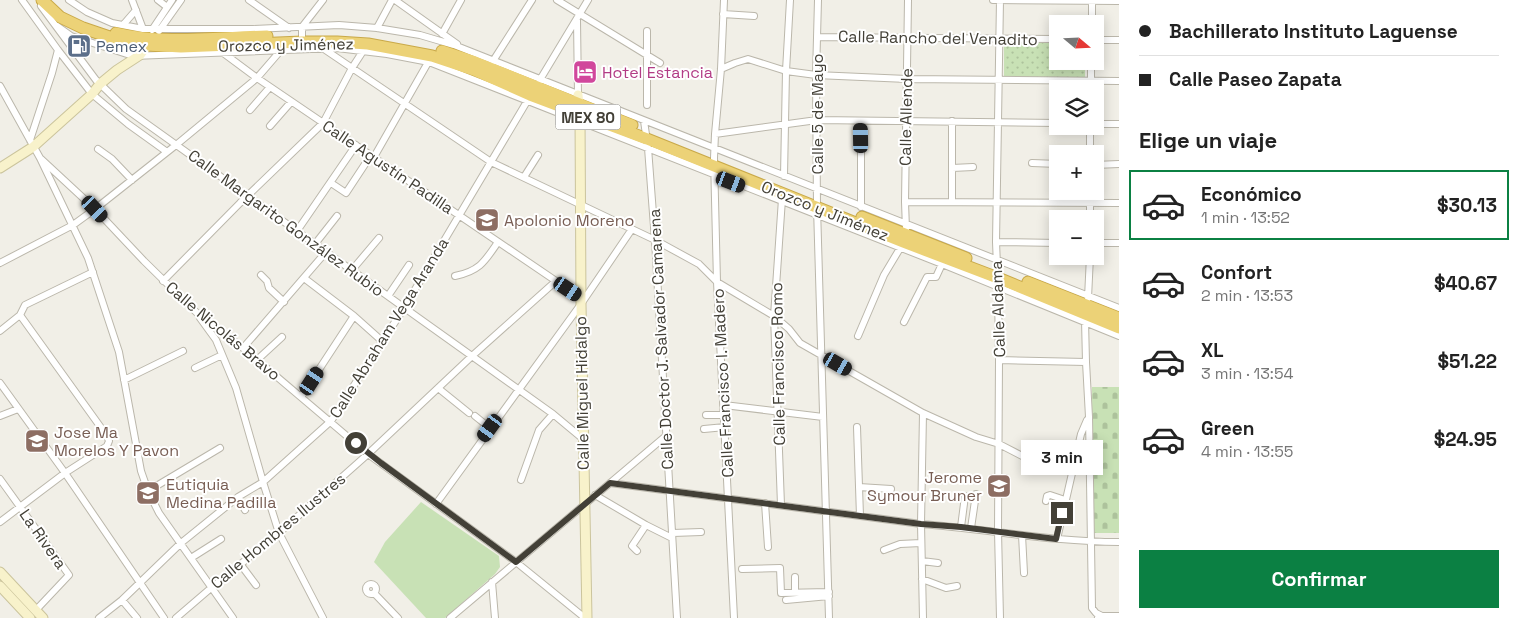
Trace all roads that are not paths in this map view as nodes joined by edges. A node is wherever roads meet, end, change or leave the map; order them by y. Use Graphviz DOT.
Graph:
graph roads {
  1 [pos="22,0"];
  2 [pos="37,0"];
  3 [pos="42,0"];
  4 [pos="51,0"];
  5 [pos="69,0"];
  6 [pos="132,0"];
  7 [pos="158,0"];
  8 [pos="172,0"];
  9 [pos="182,0"];
  10 [pos="323,0"];
  11 [pos="393,0"];
  12 [pos="461,0"];
  13 [pos="532,0"];
  14 [pos="557,0"];
  15 [pos="588,0"];
  16 [pos="724,0"];
  17 [pos="790,0"];
  18 [pos="818,0"];
  19 [pos="908,0"];
  20 [pos="993,0"];
  21 [pos="1000,0"];
  22 [pos="1092,0"];
  23 [pos="253,1"];
  24 [pos="1119,1"];
  25 [pos="167,7"];
  26 [pos="136,10"];
  27 [pos="723,14"];
  28 [pos="1092,15"];
  29 [pos="578,16"];
  30 [pos="754,16"];
  31 [pos="123,25"];
  32 [pos="57,26"];
  33 [pos="289,28"];
  34 [pos="377,28"];
  35 [pos="647,31"];
  36 [pos="442,34"];
  37 [pos="302,35"];
  38 [pos="818,37"];
  39 [pos="907,38"];
  40 [pos="999,39"];
  41 [pos="1049,39"];
  42 [pos="1104,40"];
  43 [pos="1119,40"];
  44 [pos="145,43"];
  45 [pos="366,47"];
  46 [pos="323,48"];
  47 [pos="464,49"];
  48 [pos="58,50"];
  49 [pos="282,50"];
  50 [pos="222,52"];
  51 [pos="646,54"];
  52 [pos="430,59"];
  53 [pos="493,61"];
  54 [pos="660,63"];
  55 [pos="352,68"];
  56 [pos="721,69"];
  57 [pos="786,72"];
  58 [pos="816,75"];
  59 [pos="257,78"];
  60 [pos="907,80"];
  61 [pos="998,80"];
  62 [pos="1049,81"];
  63 [pos="1104,81"];
  64 [pos="1119,81"];
  65 [pos="100,84"];
  66 [pos="0,86"];
  67 [pos="270,87"];
  68 [pos="533,91"];
  69 [pos="92,94"];
  70 [pos="291,102"];
  71 [pos="405,104"];
  72 [pos="647,105"];
  73 [pos="579,109"];
  74 [pos="250,110"];
  75 [pos="817,120"];
  76 [pos="906,120"];
  77 [pos="860,121"];
  78 [pos="952,121"];
  79 [pos="998,122"];
  80 [pos="323,123"];
  81 [pos="785,123"];
  82 [pos="1049,123"];
  83 [pos="1104,124"];
  84 [pos="1119,124"];
  85 [pos="270,126"];
  86 [pos="715,134"];
  87 [pos="646,135"];
  88 [pos="31,143"];
  89 [pos="176,145"];
  90 [pos="356,145"];
  91 [pos="98,149"];
  92 [pos="167,152"];
  93 [pos="372,156"];
  94 [pos="538,156"];
  95 [pos="40,158"];
  96 [pos="491,162"];
  97 [pos="714,162"];
  98 [pos="1032,163"];
  99 [pos="1049,164"];
  100 [pos="1119,164"];
  101 [pos="1104,165"];
  102 [pos="972,167"];
  103 [pos="0,168"];
  104 [pos="952,168"];
  105 [pos="784,176"];
  106 [pos="524,177"];
  107 [pos="132,180"];
  108 [pos="334,185"];
  109 [pos="248,197"];
  110 [pos="782,197"];
  111 [pos="952,201"];
  112 [pos="996,201"];
  113 [pos="905,202"];
  114 [pos="817,203"];
  115 [pos="1090,203"];
  116 [pos="1119,203"];
  117 [pos="580,204"];
  118 [pos="862,207"];
  119 [pos="95,209"];
  120 [pos="1090,210"];
  121 [pos="459,215"];
  122 [pos="337,216"];
  123 [pos="73,225"];
  124 [pos="632,229"];
  125 [pos="297,231"];
  126 [pos="904,237"];
  127 [pos="379,238"];
  128 [pos="655,240"];
  129 [pos="498,242"];
  130 [pos="996,242"];
  131 [pos="1049,243"];
  132 [pos="1104,243"];
  133 [pos="1119,243"];
  134 [pos="315,244"];
  135 [pos="326,252"];
  136 [pos="0,263"];
  137 [pos="942,264"];
  138 [pos="409,265"];
  139 [pos="1090,265"];
  140 [pos="352,270"];
  141 [pos="93,272"];
  142 [pos="261,274"];
  143 [pos="997,274"];
  144 [pos="455,276"];
  145 [pos="304,278"];
  146 [pos="163,281"];
  147 [pos="556,281"];
  148 [pos="717,282"];
  149 [pos="388,296"];
  150 [pos="581,301"];
  151 [pos="284,302"];
  152 [pos="404,308"];
  153 [pos="1119,308"];
  154 [pos="1087,310"];
  155 [pos="197,313"];
  156 [pos="20,315"];
  157 [pos="354,316"];
  158 [pos="774,316"];
  159 [pos="1119,318"];
  160 [pos="904,322"];
  161 [pos="1119,328"];
  162 [pos="0,331"];
  163 [pos="223,332"];
  164 [pos="858,336"];
  165 [pos="1119,336"];
  166 [pos="282,337"];
  167 [pos="216,340"];
  168 [pos="382,341"];
  169 [pos="243,348"];
  170 [pos="183,351"];
  171 [pos="222,355"];
  172 [pos="822,355"];
  173 [pos="472,356"];
  174 [pos="257,360"];
  175 [pos="999,360"];
  176 [pos="1086,362"];
  177 [pos="195,368"];
  178 [pos="124,380"];
  179 [pos="0,383"];
  180 [pos="438,388"];
  181 [pos="518,389"];
  182 [pos="302,397"];
  183 [pos="724,406"];
  184 [pos="18,409"];
  185 [pos="777,411"];
  186 [pos="923,413"];
  187 [pos="553,414"];
  188 [pos="706,415"];
  189 [pos="724,415"];
  190 [pos="0,416"];
  191 [pos="823,416"];
  192 [pos="1089,417"];
  193 [pos="331,421"];
  194 [pos="857,427"];
  195 [pos="490,428"];
  196 [pos="725,428"];
  197 [pos="704,430"];
  198 [pos="667,435"];
  199 [pos="584,439"];
  200 [pos="999,444"];
  201 [pos="220,448"];
  202 [pos="368,454"];
  203 [pos="1032,461"];
  204 [pos="65,474"];
  205 [pos="0,479"];
  206 [pos="521,480"];
  207 [pos="263,482"];
  208 [pos="610,483"];
  209 [pos="859,487"];
  210 [pos="891,488"];
  211 [pos="148,491"];
  212 [pos="670,491"];
  213 [pos="976,494"];
  214 [pos="595,495"];
  215 [pos="965,496"];
  216 [pos="238,497"];
  217 [pos="729,499"];
  218 [pos="1065,500"];
  219 [pos="1046,502"];
  220 [pos="585,503"];
  221 [pos="436,504"];
  222 [pos="765,504"];
  223 [pos="21,506"];
  224 [pos="781,506"];
  225 [pos="245,510"];
  226 [pos="826,511"];
  227 [pos="860,516"];
  228 [pos="0,522"];
  229 [pos="921,524"];
  230 [pos="646,525"];
  231 [pos="961,527"];
  232 [pos="972,528"];
  233 [pos="998,531"];
  234 [pos="701,532"];
  235 [pos="279,533"];
  236 [pos="673,535"];
  237 [pos="1022,535"];
  238 [pos="221,539"];
  239 [pos="1056,539"];
  240 [pos="1090,542"];
  241 [pos="1119,542"];
  242 [pos="181,543"];
  243 [pos="921,543"];
  244 [pos="768,547"];
  245 [pos="884,550"];
  246 [pos="637,551"];
  247 [pos="192,558"];
  248 [pos="922,561"];
  249 [pos="516,562"];
  250 [pos="938,564"];
  251 [pos="241,565"];
  252 [pos="742,569"];
  253 [pos="0,572"];
  254 [pos="1024,573"];
  255 [pos="795,577"];
  256 [pos="922,578"];
  257 [pos="492,582"];
  258 [pos="140,583"];
  259 [pos="256,585"];
  260 [pos="0,586"];
  261 [pos="957,586"];
  262 [pos="211,588"];
  263 [pos="795,592"];
  264 [pos="374,593"];
  265 [pos="829,594"];
  266 [pos="122,600"];
  267 [pos="786,600"];
  268 [pos="33,614"];
  269 [pos="1100,617"];
  270 [pos="1116,617"];
  271 [pos="43,618"];
  272 [pos="99,618"];
  273 [pos="137,618"];
  274 [pos="164,618"];
  275 [pos="176,618"];
  276 [pos="233,618"];
  277 [pos="323,618"];
  278 [pos="398,618"];
  279 [pos="450,618"];
  280 [pos="495,618"];
  281 [pos="586,618"];
  282 [pos="677,618"];
  283 [pos="734,618"];
  284 [pos="829,618"];
  285 [pos="924,618"];
  286 [pos="1000,618"];
  1 -- 48 [label="street"];
  2 -- 32 [label="street, Calle Margarito González Rubio"];
  3 -- 44 [label="highway, Orozco y Jiménez / MEX 80"];
  4 -- 44 [label="highway, Orozco y Jiménez / MEX 80"];
  5 -- 31 [label="street, MEX 80"];
  6 -- 26 [label="street"];
  7 -- 25 [label="street"];
  8 -- 25 [label="street"];
  9 -- 44 [label="street"];
  10 -- 37 [label="street"];
  11 -- 34 [label="street"];
  11 -- 36 [label="street"];
  12 -- 36 [label="street"];
  13 -- 53 [label="street"];
  14 -- 29 [label="street"];
  15 -- 29 [label="street, Calle Abraham Vega Aranda"];
  16 -- 27 [label="street, Calle Francisco I. Madero"];
  17 -- 57 [label="street"];
  18 -- 38 [label="street, Calle 5 de Mayo"];
  19 -- 39 [label="street, Calle Allende"];
  20 -- 21 [label="street"];
  21 -- 22 [label="street"];
  21 -- 40 [label="street, Calle Aldama"];
  22 -- 24 [label="street"];
  22 -- 28 [label="street"];
  23 -- 33 [label="street"];
  25 -- 44 [label="street"];
  26 -- 31 [label="street"];
  26 -- 44 [label="street"];
  27 -- 30 [label="street"];
  27 -- 56 [label="street, Calle Francisco I. Madero"];
  29 -- 51 [label="street"];
  29 -- 68 [label="street, Calle Abraham Vega Aranda"];
  29 -- 73 [label="street, Calle Miguel Hidalgo"];
  31 -- 44 [label="street, MEX 80"];
  32 -- 44 [label="street"];
  32 -- 65 [label="street, Calle Margarito González Rubio"];
  33 -- 37 [label="street, MEX 80"];
  33 -- 44 [label="street, MEX 80"];
  34 -- 37 [label="street, MEX 80"];
  34 -- 47 [label="street, MEX 80"];
  35 -- 51 [label="street"];
  36 -- 47 [label="street"];
  37 -- 44 [label="highway, Orozco y Jiménez / MEX 80"];
  37 -- 45 [label="highway, Orozco y Jiménez / MEX 80"];
  37 -- 68 [label="highway, Orozco y Jiménez / MEX 80"];
  38 -- 39 [label="street, Calle Rancho del Venadito"];
  38 -- 58 [label="street, Calle 5 de Mayo"];
  39 -- 40 [label="street, Calle Rancho del Venadito"];
  39 -- 60 [label="street, Calle Allende"];
  40 -- 41 [label="street, Calle Rancho del Venadito"];
  40 -- 61 [label="street, Calle Aldama"];
  42 -- 43 [label="street"];
  44 -- 50 [label="street, Orozco y Jiménez"];
  44 -- 65 [label="street"];
  45 -- 46 [label="street, Orozco y Jiménez"];
  45 -- 52 [label="highway, Orozco y Jiménez / MEX 80"];
  45 -- 55 [label="street"];
  46 -- 49 [label="street, Orozco y Jiménez"];
  46 -- 55 [label="street"];
  47 -- 53 [label="street, MEX 80"];
  48 -- 69 [label="street"];
  48 -- 88 [label="street"];
  49 -- 50 [label="street, Orozco y Jiménez"];
  49 -- 59 [label="street"];
  50 -- 59 [label="street, Calle Agustín Padilla"];
  51 -- 54 [label="street"];
  51 -- 72 [label="street"];
  52 -- 68 [label="highway, Orozco y Jiménez / MEX 80"];
  52 -- 71 [label="street"];
  53 -- 68 [label="street, MEX 80"];
  55 -- 71 [label="street"];
  55 -- 80 [label="street"];
  56 -- 57 [label="street"];
  56 -- 86 [label="street, Calle Francisco I. Madero"];
  57 -- 58 [label="street"];
  57 -- 81 [label="street"];
  58 -- 60 [label="street"];
  58 -- 75 [label="street, Calle 5 de Mayo"];
  59 -- 67 [label="street, Calle Agustín Padilla"];
  59 -- 89 [label="street"];
  60 -- 61 [label="street"];
  60 -- 76 [label="street, Calle Allende"];
  61 -- 62 [label="street"];
  61 -- 79 [label="street, Calle Aldama"];
  63 -- 64 [label="street"];
  65 -- 69 [label="street"];
  65 -- 89 [label="street, Calle Margarito González Rubio"];
  66 -- 88 [label="street"];
  67 -- 70 [label="street, Calle Agustín Padilla"];
  67 -- 74 [label="street"];
  68 -- 73 [label="highway, Orozco y Jiménez / MEX 80"];
  68 -- 73 [label="street, MEX 80"];
  68 -- 96 [label="street, Calle Abraham Vega Aranda"];
  69 -- 88 [label="street"];
  69 -- 92 [label="street"];
  70 -- 80 [label="street, Calle Agustín Padilla"];
  70 -- 85 [label="street"];
  71 -- 93 [label="street"];
  71 -- 96 [label="street"];
  73 -- 87 [label="highway, Orozco y Jiménez / MEX 80"];
  73 -- 87 [label="street, MEX 80"];
  73 -- 117 [label="street, Calle Miguel Hidalgo"];
  75 -- 77 [label="street"];
  75 -- 81 [label="street"];
  75 -- 114 [label="street, Calle 5 de Mayo"];
  76 -- 77 [label="street"];
  76 -- 78 [label="street"];
  76 -- 113 [label="street, Calle Allende"];
  77 -- 118 [label="street"];
  78 -- 79 [label="street"];
  78 -- 104 [label="street"];
  79 -- 82 [label="street"];
  79 -- 112 [label="street, Calle Aldama"];
  80 -- 90 [label="street, Calle Agustín Padilla"];
  80 -- 109 [label="street"];
  81 -- 86 [label="street"];
  81 -- 105 [label="street"];
  83 -- 84 [label="street"];
  86 -- 97 [label="street, Calle Francisco I. Madero"];
  87 -- 97 [label="highway, Orozco y Jiménez / MEX 80"];
  87 -- 97 [label="street, MEX 80"];
  87 -- 128 [label="street, Calle Doctor J. Salvador Camarena"];
  88 -- 95 [label="street"];
  88 -- 103 [label="street"];
  89 -- 92 [label="street"];
  89 -- 109 [label="street, Calle Margarito González Rubio"];
  90 -- 93 [label="street, Calle Agustín Padilla"];
  90 -- 125 [label="street"];
  91 -- 107 [label="street"];
  92 -- 107 [label="street"];
  93 -- 108 [label="street"];
  93 -- 121 [label="street, Calle Agustín Padilla"];
  94 -- 106 [label="street"];
  95 -- 119 [label="street, Calle Nicolás Bravo"];
  95 -- 123 [label="street"];
  96 -- 106 [label="street"];
  96 -- 121 [label="street, Calle Abraham Vega Aranda"];
  97 -- 105 [label="street, MEX 80"];
  97 -- 110 [label="highway, Orozco y Jiménez / MEX 80"];
  97 -- 114 [label="highway, Orozco y Jiménez / MEX 80"];
  97 -- 148 [label="street, Calle Francisco I. Madero"];
  98 -- 99 [label="street"];
  100 -- 101 [label="street"];
  102 -- 104 [label="street"];
  104 -- 111 [label="street"];
  105 -- 114 [label="street, MEX 80"];
  106 -- 117 [label="street"];
  107 -- 119 [label="street"];
  109 -- 125 [label="street, Calle Margarito González Rubio"];
  109 -- 146 [label="street"];
  110 -- 114 [label="highway, Orozco y Jiménez / MEX 80"];
  110 -- 158 [label="street, Calle Francisco Romo"];
  111 -- 112 [label="street"];
  111 -- 113 [label="street"];
  112 -- 115 [label="street"];
  112 -- 130 [label="street, Calle Aldama"];
  113 -- 126 [label="street, Calle Allende"];
  114 -- 118 [label="street, MEX 80"];
  114 -- 126 [label="highway, Orozco y Jiménez / MEX 80"];
  114 -- 172 [label="street, Calle 5 de Mayo"];
  115 -- 116 [label="street"];
  115 -- 120 [label="street"];
  117 -- 124 [label="street"];
  117 -- 150 [label="street, Calle Miguel Hidalgo"];
  118 -- 126 [label="street, MEX 80"];
  119 -- 123 [label="street"];
  119 -- 146 [label="street, Calle Nicolás Bravo"];
  121 -- 129 [label="street, Calle Agustín Padilla"];
  121 -- 152 [label="street, Calle Abraham Vega Aranda"];
  122 -- 134 [label="street"];
  123 -- 136 [label="street"];
  123 -- 141 [label="street"];
  124 -- 128 [label="street"];
  124 -- 150 [label="street"];
  125 -- 134 [label="street, Calle Margarito González Rubio"];
  126 -- 137 [label="street, Orozco y Jiménez"];
  126 -- 143 [label="highway, Orozco y Jiménez / MEX 80"];
  126 -- 143 [label="street, MEX 80"];
  126 -- 164 [label="street"];
  127 -- 140 [label="street"];
  128 -- 148 [label="street"];
  128 -- 198 [label="street, Calle Doctor J. Salvador Camarena"];
  129 -- 144 [label="street"];
  129 -- 147 [label="street, Calle Agustín Padilla"];
  130 -- 131 [label="street"];
  130 -- 143 [label="street, Calle Aldama"];
  132 -- 133 [label="street"];
  134 -- 135 [label="street, Calle Margarito González Rubio"];
  135 -- 140 [label="street, Calle Margarito González Rubio"];
  135 -- 145 [label="street"];
  137 -- 143 [label="street, Orozco y Jiménez"];
  137 -- 160 [label="street"];
  138 -- 149 [label="street"];
  139 -- 154 [label="street"];
  140 -- 149 [label="street, Calle Margarito González Rubio"];
  141 -- 156 [label="street"];
  141 -- 178 [label="street"];
  142 -- 151 [label="street"];
  143 -- 154 [label="highway, Orozco y Jiménez / MEX 80"];
  143 -- 154 [label="street, MEX 80"];
  143 -- 175 [label="street, Calle Aldama"];
  145 -- 151 [label="street"];
  145 -- 157 [label="street"];
  146 -- 155 [label="street, Calle Nicolás Bravo"];
  147 -- 150 [label="street, Calle Agustín Padilla"];
  147 -- 173 [label="street, Calle Hombres Ilustres"];
  148 -- 158 [label="street"];
  148 -- 183 [label="street, Calle Francisco I. Madero"];
  149 -- 152 [label="street, Calle Margarito González Rubio"];
  150 -- 181 [label="street"];
  150 -- 199 [label="street, Calle Miguel Hidalgo"];
  151 -- 169 [label="street"];
  152 -- 168 [label="street, Calle Abraham Vega Aranda"];
  152 -- 173 [label="street, Calle Margarito González Rubio"];
  153 -- 154 [label="street, MEX 80"];
  154 -- 159 [label="highway, Orozco y Jiménez / MEX 80"];
  154 -- 161 [label="highway, Orozco y Jiménez / MEX 80"];
  154 -- 165 [label="street, Orozco y Jiménez"];
  154 -- 176 [label="street"];
  155 -- 163 [label="street, Calle Nicolás Bravo"];
  155 -- 167 [label="street"];
  156 -- 162 [label="street"];
  156 -- 204 [label="street"];
  157 -- 168 [label="street"];
  157 -- 182 [label="street"];
  158 -- 172 [label="street"];
  158 -- 185 [label="street, Calle Francisco Romo"];
  163 -- 167 [label="street"];
  163 -- 169 [label="street, Calle Nicolás Bravo"];
  166 -- 174 [label="street"];
  167 -- 171 [label="street"];
  168 -- 193 [label="street, Calle Abraham Vega Aranda"];
  169 -- 174 [label="street, Calle Nicolás Bravo"];
  170 -- 178 [label="street"];
  171 -- 177 [label="street"];
  171 -- 207 [label="street"];
  172 -- 186 [label="street"];
  172 -- 191 [label="street, Calle 5 de Mayo"];
  173 -- 180 [label="street, Calle Hombres Ilustres"];
  173 -- 181 [label="street, Calle Margarito González Rubio"];
  174 -- 182 [label="street, Calle Nicolás Bravo"];
  175 -- 176 [label="street"];
  175 -- 200 [label="street, Calle Aldama"];
  176 -- 192 [label="street"];
  178 -- 211 [label="street"];
  179 -- 184 [label="street"];
  180 -- 195 [label="street"];
  180 -- 202 [label="street, Calle Hombres Ilustres"];
  181 -- 187 [label="street, Calle Margarito González Rubio"];
  181 -- 195 [label="street"];
  182 -- 193 [label="street, Calle Nicolás Bravo"];
  183 -- 185 [label="street"];
  183 -- 189 [label="street, Calle Francisco I. Madero"];
  184 -- 190 [label="street"];
  184 -- 204 [label="street"];
  185 -- 191 [label="street"];
  185 -- 224 [label="street, Calle Francisco Romo"];
  186 -- 200 [label="street"];
  186 -- 229 [label="street"];
  187 -- 199 [label="street, Calle Margarito González Rubio"];
  187 -- 206 [label="street"];
  188 -- 189 [label="street"];
  189 -- 196 [label="street, Calle Francisco I. Madero"];
  191 -- 226 [label="street, Calle 5 de Mayo"];
  192 -- 218 [label="street"];
  192 -- 240 [label="street"];
  193 -- 202 [label="street, Calle Nicolás Bravo"];
  193 -- 207 [label="street, Calle Abraham Vega Aranda"];
  194 -- 209 [label="street"];
  195 -- 221 [label="street"];
  196 -- 197 [label="street"];
  196 -- 217 [label="street, Calle Francisco I. Madero"];
  198 -- 208 [label="street"];
  198 -- 212 [label="street, Calle Doctor J. Salvador Camarena"];
  199 -- 220 [label="street, Calle Miguel Hidalgo"];
  200 -- 203 [label="street"];
  200 -- 233 [label="street, Calle Aldama"];
  201 -- 211 [label="street"];
  202 -- 221 [label="street, Calle Nicolás Bravo"];
  202 -- 235 [label="street, Calle Hombres Ilustres"];
  204 -- 223 [label="street"];
  204 -- 258 [label="street"];
  205 -- 223 [label="street, La Rivera"];
  207 -- 216 [label="street, Calle Abraham Vega Aranda"];
  207 -- 235 [label="street"];
  208 -- 212 [label="street"];
  208 -- 214 [label="street"];
  209 -- 210 [label="street"];
  209 -- 227 [label="street"];
  211 -- 242 [label="street"];
  212 -- 217 [label="street"];
  212 -- 236 [label="street, Calle Doctor J. Salvador Camarena"];
  213 -- 232 [label="street"];
  214 -- 220 [label="street"];
  214 -- 230 [label="street"];
  215 -- 231 [label="street"];
  216 -- 225 [label="street"];
  216 -- 242 [label="street, Calle Abraham Vega Aranda"];
  217 -- 222 [label="street"];
  217 -- 283 [label="street, Calle Francisco I. Madero"];
  218 -- 219 [label="street"];
  218 -- 239 [label="street"];
  220 -- 249 [label="street"];
  220 -- 281 [label="street, Calle Miguel Hidalgo"];
  221 -- 249 [label="street, Calle Nicolás Bravo"];
  222 -- 224 [label="street"];
  222 -- 244 [label="street"];
  223 -- 228 [label="street"];
  223 -- 268 [label="street, La Rivera"];
  224 -- 226 [label="street"];
  226 -- 227 [label="street"];
  226 -- 265 [label="street, Calle 5 de Mayo"];
  227 -- 229 [label="street"];
  229 -- 231 [label="street"];
  229 -- 243 [label="street"];
  230 -- 236 [label="street"];
  230 -- 246 [label="street"];
  231 -- 232 [label="street"];
  232 -- 233 [label="street"];
  233 -- 237 [label="street"];
  233 -- 286 [label="street, Calle Aldama"];
  234 -- 236 [label="street"];
  235 -- 251 [label="street, Calle Hombres Ilustres"];
  235 -- 277 [label="street"];
  236 -- 282 [label="street, Calle Doctor J. Salvador Camarena"];
  237 -- 239 [label="street"];
  237 -- 254 [label="street"];
  238 -- 247 [label="street"];
  239 -- 240 [label="street"];
  240 -- 241 [label="street"];
  240 -- 269 [label="street"];
  242 -- 247 [label="street"];
  242 -- 258 [label="street, Calle Abraham Vega Aranda"];
  243 -- 245 [label="street"];
  243 -- 248 [label="street"];
  247 -- 262 [label="street"];
  248 -- 250 [label="street"];
  248 -- 256 [label="street"];
  249 -- 257 [label="street"];
  249 -- 281 [label="street, Calle Nicolás Bravo"];
  251 -- 259 [label="street"];
  251 -- 262 [label="street, Calle Hombres Ilustres"];
  252 -- 263 [label="street"];
  253 -- 268 [label="street"];
  255 -- 263 [label="street"];
  256 -- 261 [label="street"];
  256 -- 285 [label="street"];
  257 -- 279 [label="street"];
  257 -- 280 [label="street"];
  258 -- 266 [label="street, Calle Abraham Vega Aranda"];
  258 -- 274 [label="street"];
  260 -- 268 [label="street"];
  262 -- 275 [label="street, Calle Hombres Ilustres"];
  262 -- 276 [label="street"];
  263 -- 265 [label="street"];
  264 -- 278 [label="street"];
  265 -- 267 [label="street"];
  265 -- 284 [label="street, Calle 5 de Mayo"];
  266 -- 272 [label="street, Calle Abraham Vega Aranda"];
  266 -- 273 [label="street"];
  268 -- 271 [label="street"];
  269 -- 270 [label="street"];
}
